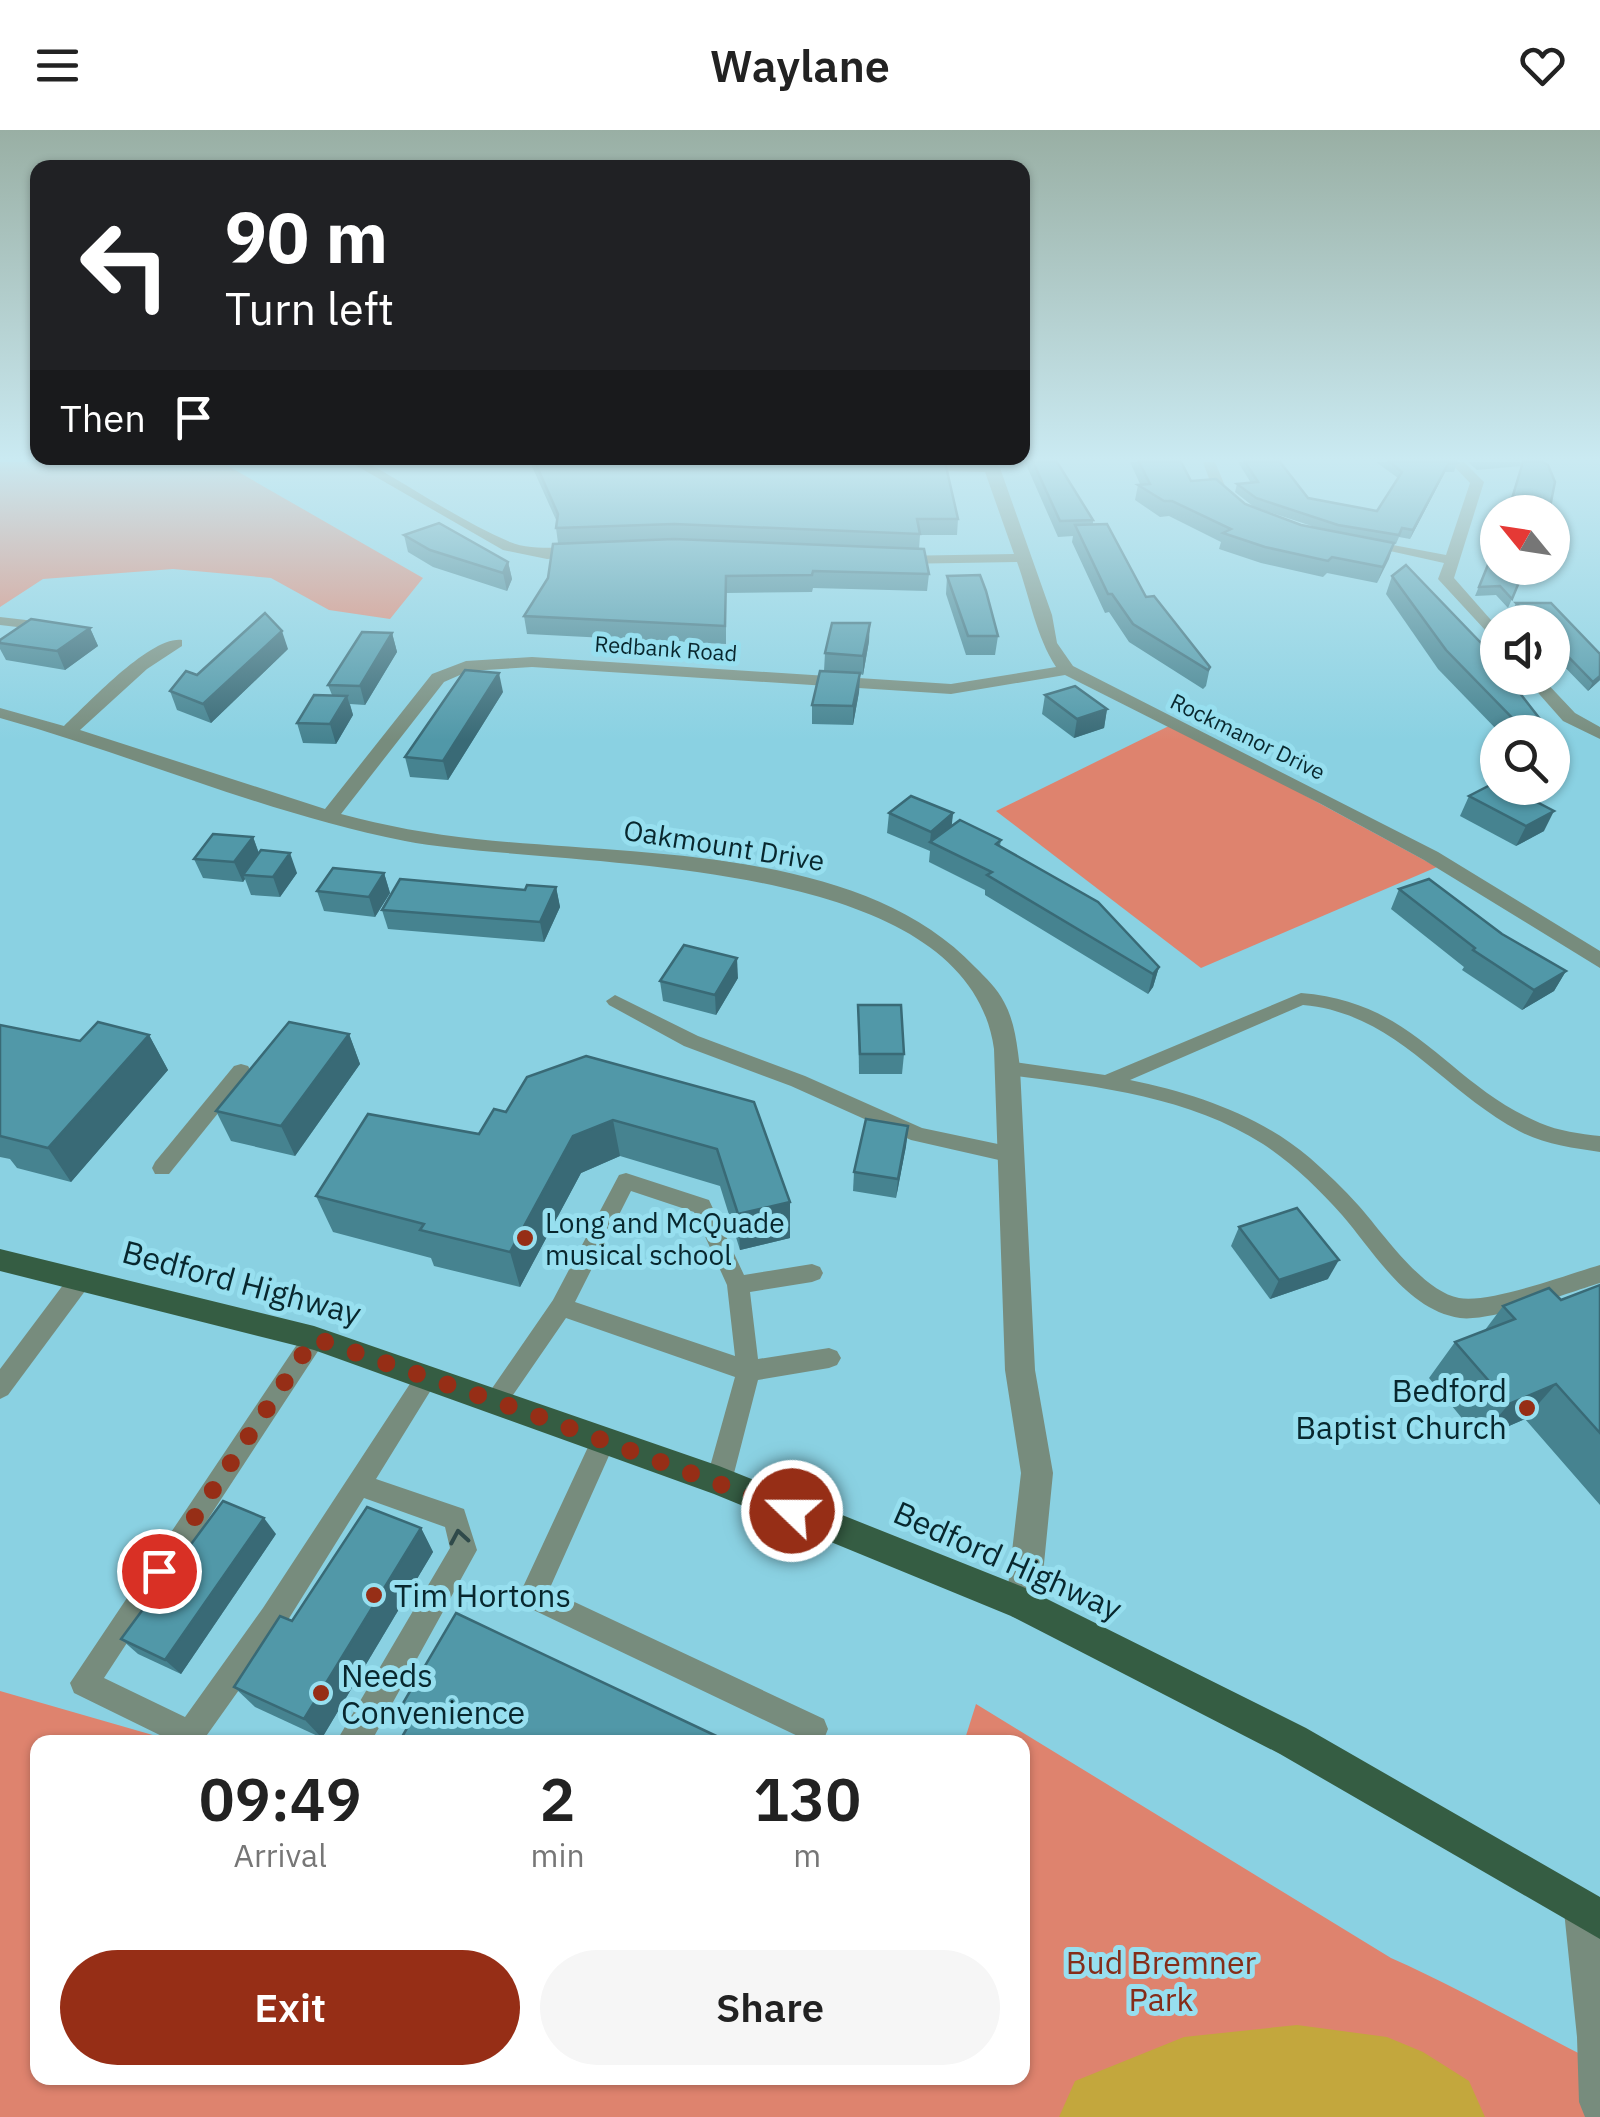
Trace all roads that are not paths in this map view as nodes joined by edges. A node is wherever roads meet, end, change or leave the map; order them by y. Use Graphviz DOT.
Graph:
graph roads {
  1 [pos="1020,555"];
  2 [pos="1422,555"];
  3 [pos="1451,555"];
  4 [pos="1021,558"];
  5 [pos="870,559"];
  6 [pos="1449,560"];
  7 [pos="1480,618"];
  8 [pos="0,621"];
  9 [pos="72,630"];
  10 [pos="176,643"];
  11 [pos="1067,670"];
  12 [pos="1548,695"];
  13 [pos="0,713"];
  14 [pos="70,731"];
  15 [pos="1600,734"];
  16 [pos="330,815"];
  17 [pos="1600,961"];
  18 [pos="615,1000"];
  19 [pos="1008,1068"];
  20 [pos="241,1072"];
  21 [pos="1109,1080"];
  22 [pos="1600,1144"];
  23 [pos="1012,1155"];
  24 [pos="162,1168"];
  25 [pos="0,1260"];
  26 [pos="812,1272"];
  27 [pos="1600,1274"];
  28 [pos="80,1280"];
  29 [pos="738,1285"];
  30 [pos="561,1307"];
  31 [pos="314,1338"];
  32 [pos="829,1358"];
  33 [pos="748,1371"];
  34 [pos="427,1376"];
  35 [pos="0,1388"];
  36 [pos="496,1400"];
  37 [pos="604,1440"];
  38 [pos="719,1481"];
  39 [pos="360,1485"];
  40 [pos="1023,1604"];
  41 [pos="814,1729"];
  42 [pos="190,1735"];
  43 [pos="201,1735"];
  44 [pos="358,1735"];
  45 [pos="1592,1915"];
  46 [pos="1598,2037"];
  47 [pos="1600,2102"];
  1 -- 4 [label="street"];
  2 -- 6 [label="street"];
  3 -- 6 [label="street"];
  4 -- 5 [label="street"];
  4 -- 11 [label="street"];
  6 -- 7 [label="street"];
  8 -- 9 [label="lane"];
  10 -- 14 [label="street"];
  11 -- 16 [label="street, Redbank Road"];
  11 -- 17 [label="street, Rockmanor Drive"];
  12 -- 15 [label="street"];
  13 -- 14 [label="street, Oakmount Drive"];
  14 -- 16 [label="street, Oakmount Drive"];
  16 -- 19 [label="street, Oakmount Drive"];
  18 -- 23 [label="lane"];
  19 -- 21 [label="lane"];
  19 -- 23 [label="street, Oakmount Drive"];
  20 -- 24 [label="lane"];
  21 -- 22 [label="lane"];
  21 -- 27 [label="lane"];
  23 -- 40 [label="street, Oakmount Drive"];
  25 -- 28 [label="main road, Bedford Highway"];
  26 -- 29 [label="lane"];
  28 -- 31 [label="main road, Bedford Highway"];
  28 -- 35 [label="lane"];
  29 -- 30 [label="lane"];
  29 -- 33 [label="lane"];
  30 -- 33 [label="lane"];
  30 -- 36 [label="lane"];
  31 -- 34 [label="main road, Bedford Highway"];
  31 -- 42 [label="lane"];
  32 -- 33 [label="lane"];
  33 -- 38 [label="lane"];
  34 -- 36 [label="main road, Bedford Highway"];
  34 -- 39 [label="lane"];
  36 -- 37 [label="main road, Bedford Highway"];
  37 -- 38 [label="main road, Bedford Highway"];
  37 -- 41 [label="lane"];
  38 -- 40 [label="main road, Bedford Highway"];
  39 -- 43 [label="lane"];
  44 -- 39 [label="lane, one-way"];
  40 -- 45 [label="main road, Bedford Highway"];
  45 -- 46 [label="street"];
  46 -- 47 [label="street"];
}
